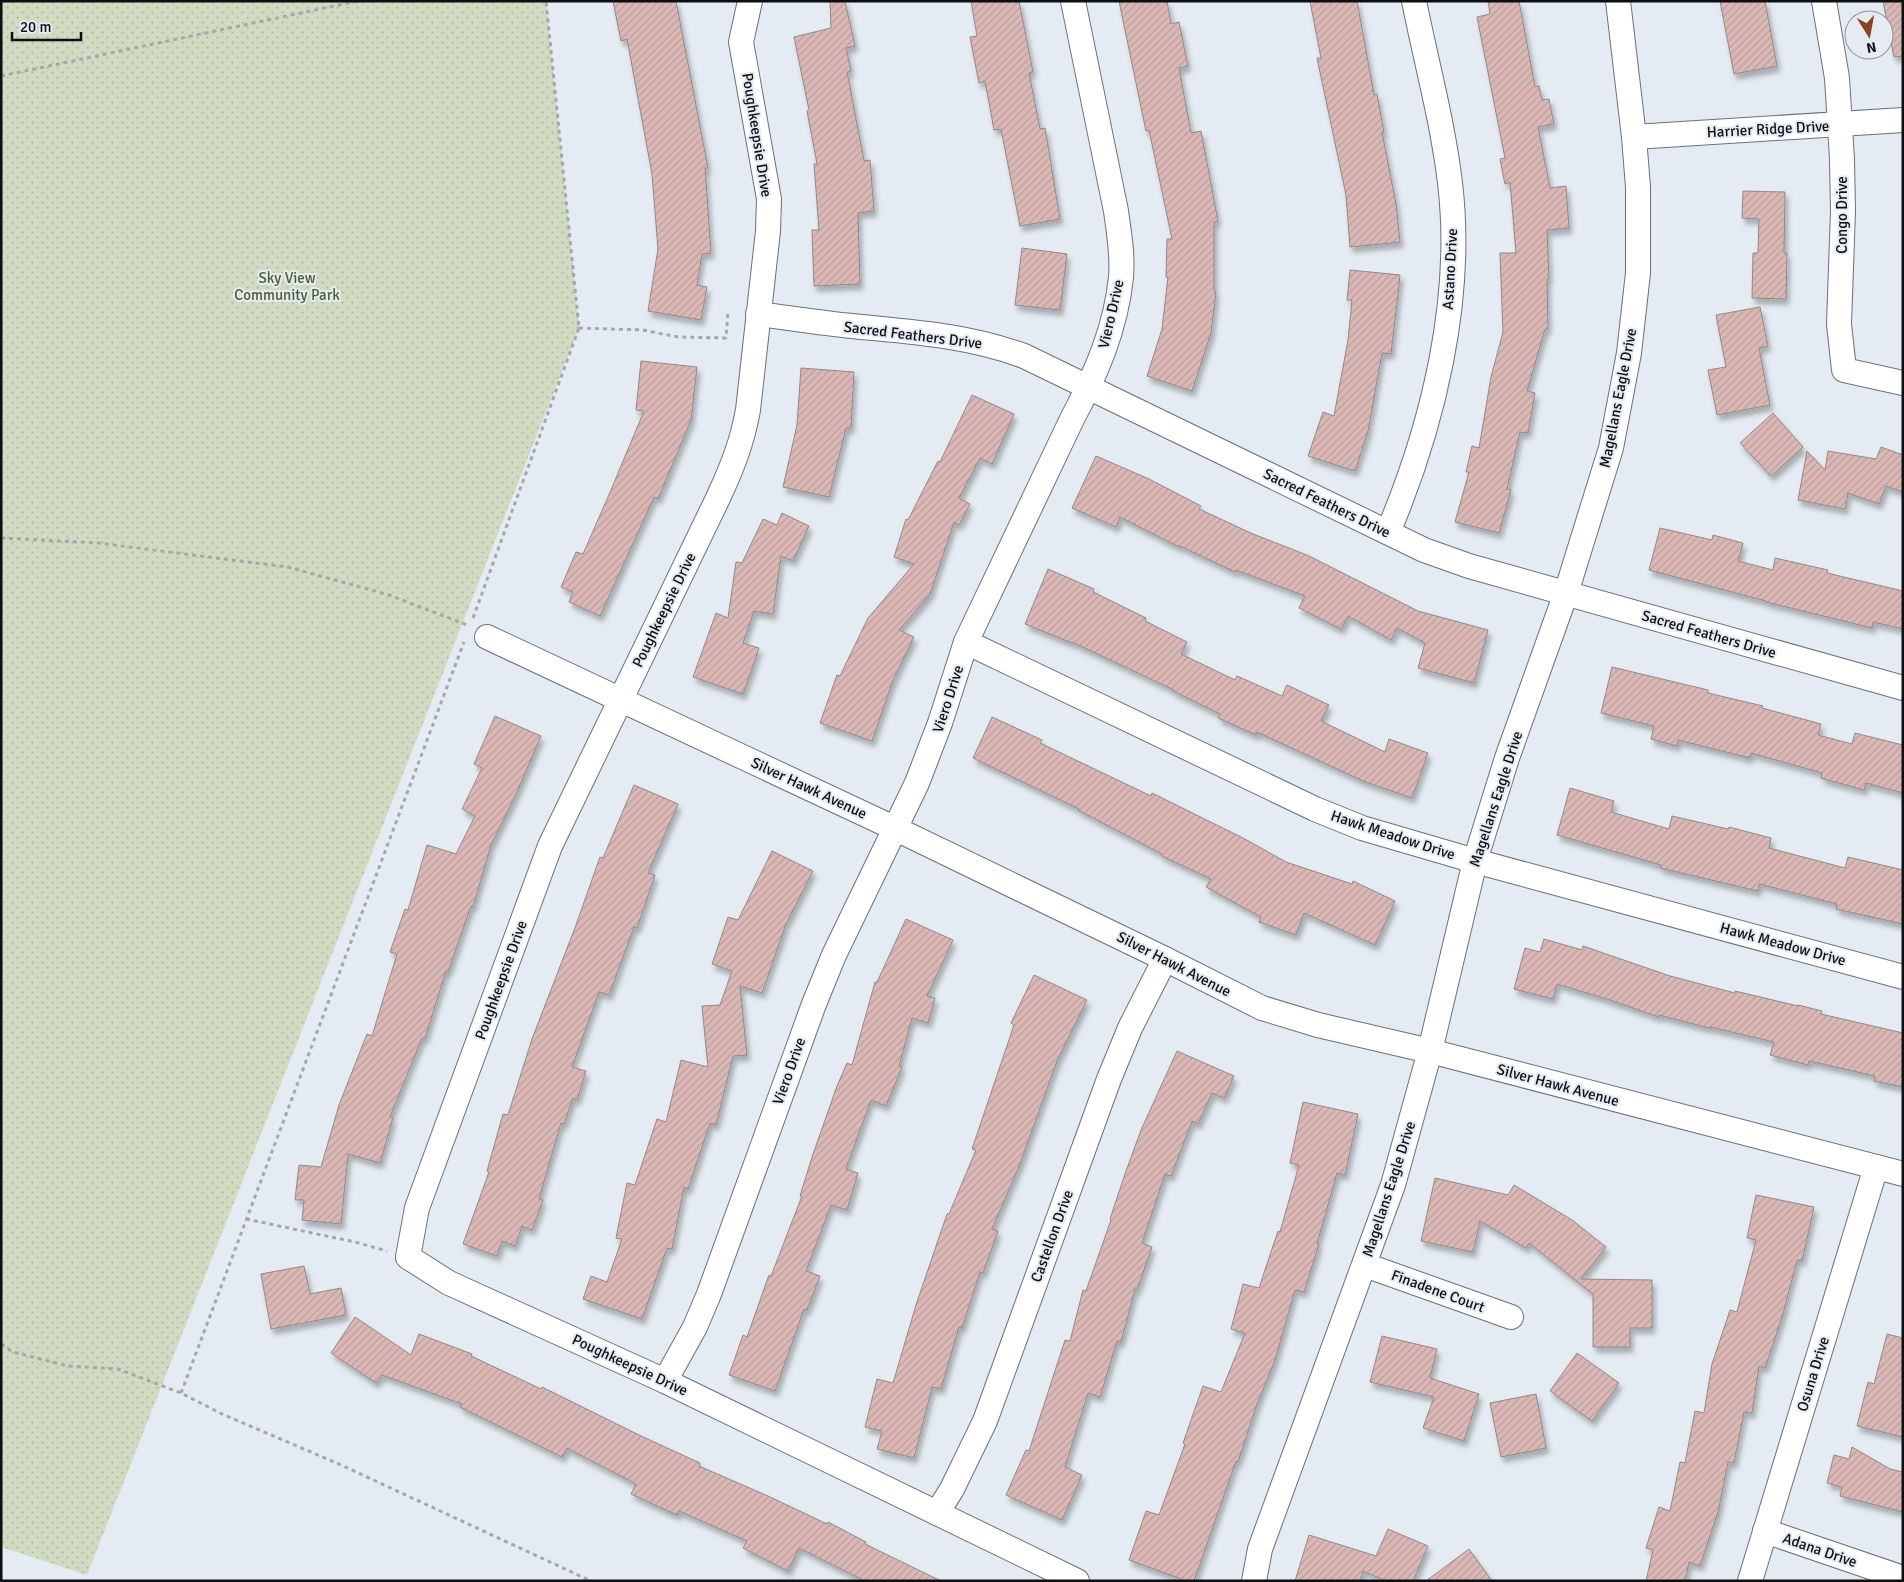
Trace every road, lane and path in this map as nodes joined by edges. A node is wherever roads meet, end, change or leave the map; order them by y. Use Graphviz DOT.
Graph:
graph roads {
  1 [pos="358,1"];
  2 [pos="546,1"];
  3 [pos="750,1"];
  4 [pos="1073,1"];
  5 [pos="1414,1"];
  6 [pos="1618,1"];
  7 [pos="1824,1"];
  8 [pos="1,76"];
  9 [pos="1903,120"];
  10 [pos="1840,125"];
  11 [pos="1634,137"];
  12 [pos="728,311"];
  13 [pos="758,314"];
  14 [pos="579,328"];
  15 [pos="1903,384"];
  16 [pos="1089,388"];
  17 [pos="1388,532"];
  18 [pos="1,538"];
  19 [pos="1566,593"];
  20 [pos="479,631"];
  21 [pos="966,642"];
  22 [pos="1903,688"];
  23 [pos="620,698"];
  24 [pos="894,828"];
  25 [pos="1475,861"];
  26 [pos="1165,959"];
  27 [pos="1903,977"];
  28 [pos="1430,1052"];
  29 [pos="1876,1167"];
  30 [pos="1903,1174"];
  31 [pos="246,1219"];
  32 [pos="408,1257"];
  33 [pos="1365,1265"];
  34 [pos="1511,1318"];
  35 [pos="1,1344"];
  36 [pos="665,1381"];
  37 [pos="181,1392"];
  38 [pos="937,1513"];
  39 [pos="1765,1531"];
  40 [pos="1903,1578"];
  41 [pos="591,1581"];
  42 [pos="1077,1581"];
  43 [pos="1254,1581"];
  44 [pos="1750,1581"];
  1 -- 8 [label="path"];
  2 -- 14 [label="path"];
  3 -- 13 [label="street, Poughkeepsie Drive"];
  4 -- 16 [label="street, Viero Drive"];
  5 -- 17 [label="street, Astano Drive"];
  6 -- 11 [label="street, Magellans Eagle Drive"];
  7 -- 10 [label="street, Congo Drive"];
  9 -- 10 [label="street, Harrier Ridge Drive"];
  10 -- 11 [label="street, Harrier Ridge Drive"];
  10 -- 15 [label="street, Congo Drive"];
  11 -- 19 [label="street, Magellans Eagle Drive"];
  12 -- 14 [label="path"];
  13 -- 16 [label="street, Sacred Feathers Drive"];
  13 -- 23 [label="street, Poughkeepsie Drive"];
  14 -- 20 [label="path"];
  16 -- 17 [label="street, Sacred Feathers Drive"];
  16 -- 21 [label="street, Viero Drive"];
  17 -- 19 [label="street, Sacred Feathers Drive"];
  18 -- 20 [label="path"];
  19 -- 22 [label="street, Sacred Feathers Drive"];
  19 -- 25 [label="street, Magellans Eagle Drive"];
  20 -- 23 [label="street, Silver Hawk Avenue"];
  20 -- 31 [label="path"];
  21 -- 24 [label="street, Viero Drive"];
  21 -- 25 [label="street, Hawk Meadow Drive"];
  23 -- 24 [label="street, Silver Hawk Avenue"];
  23 -- 32 [label="street, Poughkeepsie Drive"];
  24 -- 26 [label="street, Silver Hawk Avenue"];
  24 -- 36 [label="street, Viero Drive"];
  25 -- 27 [label="street, Hawk Meadow Drive"];
  25 -- 28 [label="street, Magellans Eagle Drive"];
  26 -- 28 [label="street, Silver Hawk Avenue"];
  26 -- 38 [label="street, Castellon Drive"];
  28 -- 29 [label="street, Silver Hawk Avenue"];
  28 -- 33 [label="street, Magellans Eagle Drive"];
  29 -- 30 [label="street, Silver Hawk Avenue"];
  29 -- 39 [label="street, Osuna Drive"];
  31 -- 32 [label="path"];
  31 -- 37 [label="path"];
  32 -- 36 [label="street, Poughkeepsie Drive"];
  33 -- 34 [label="street, Finadene Court"];
  33 -- 43 [label="street, Magellans Eagle Drive"];
  35 -- 37 [label="path"];
  36 -- 38 [label="street, Poughkeepsie Drive"];
  37 -- 41 [label="path"];
  38 -- 42 [label="street, Poughkeepsie Drive"];
  39 -- 40 [label="street, Adana Drive"];
  39 -- 44 [label="street, Osuna Drive"];
}
